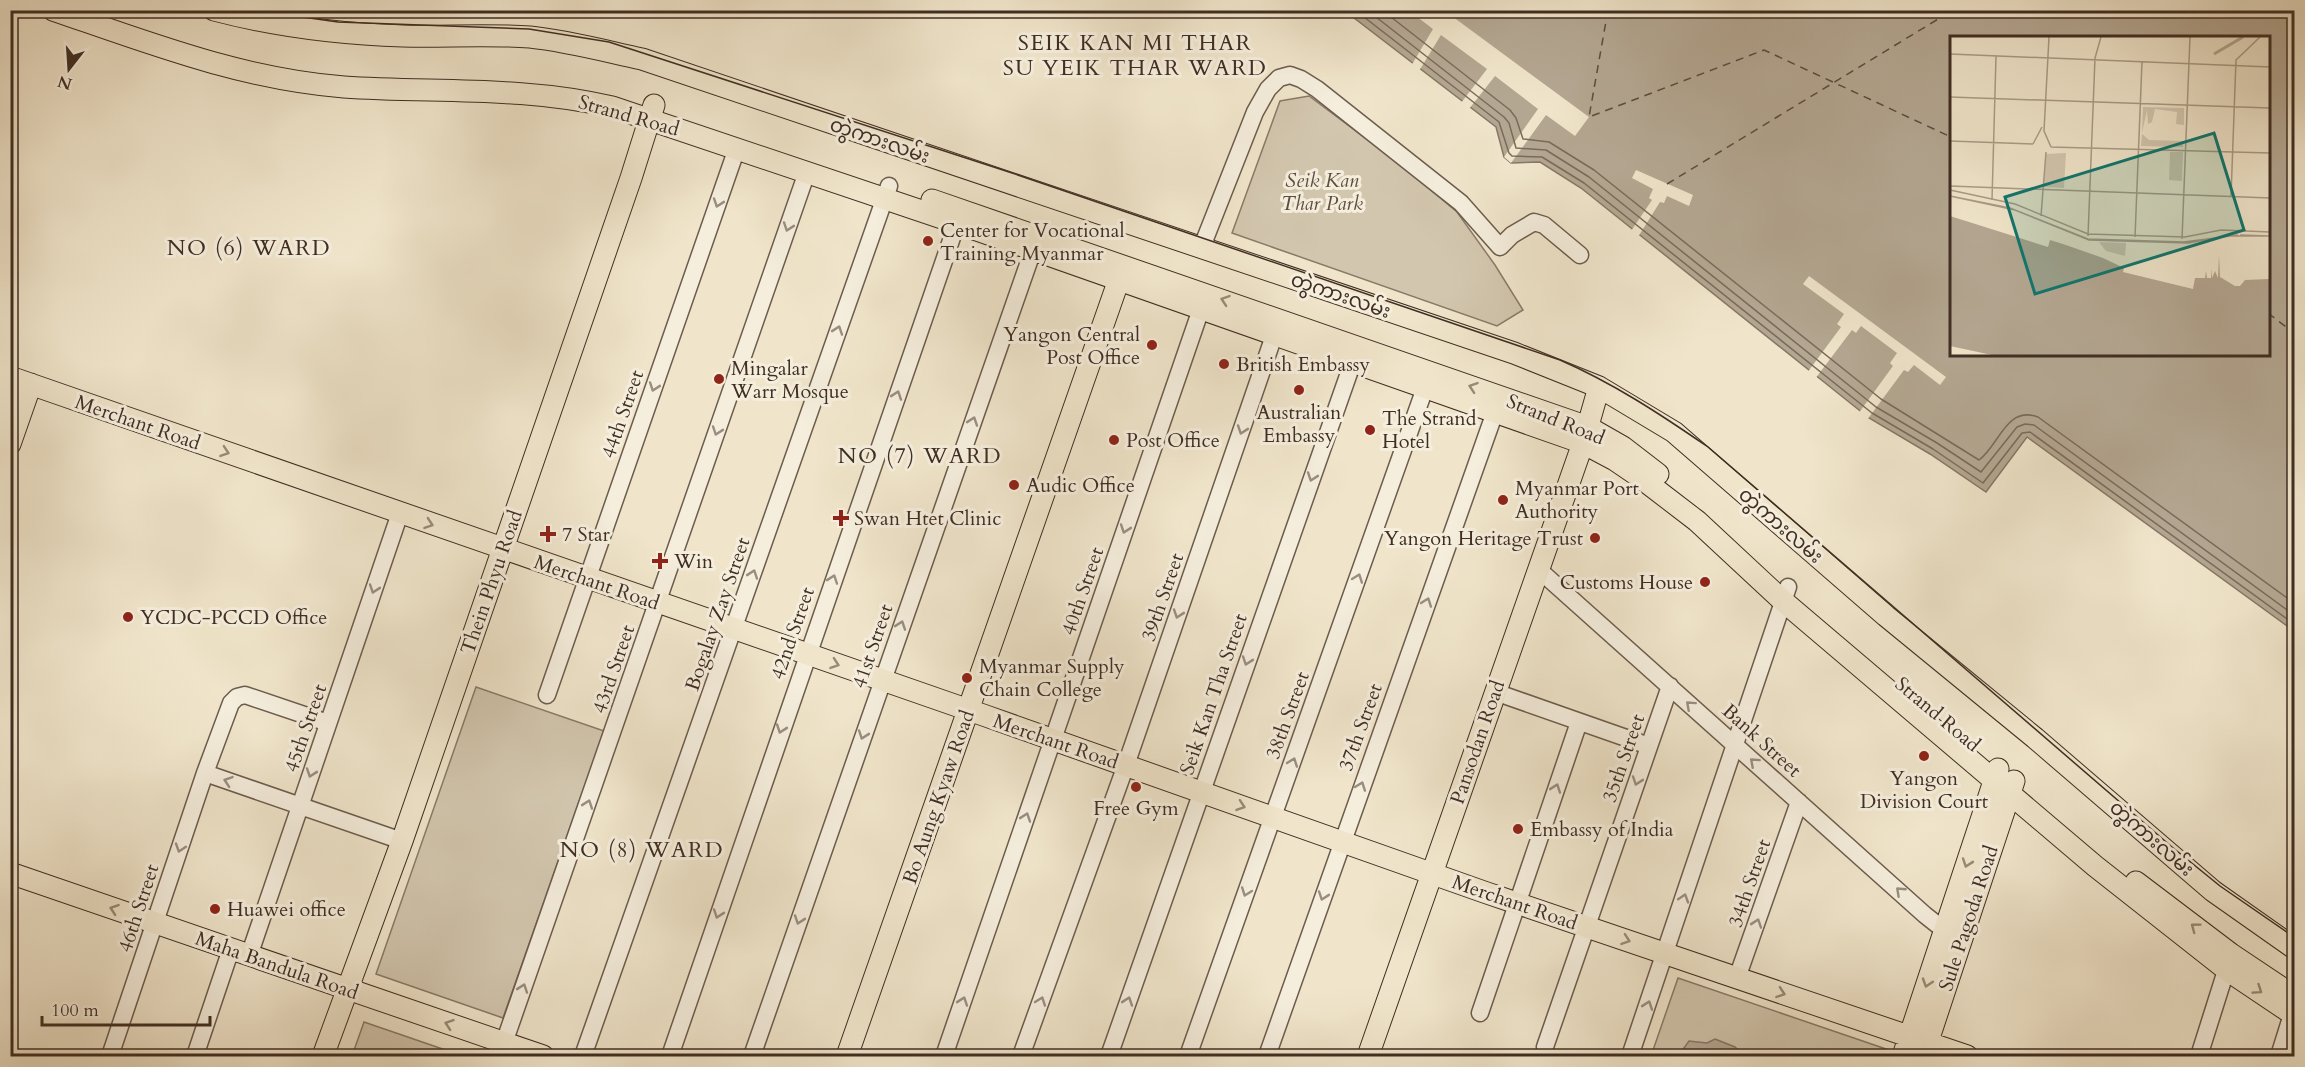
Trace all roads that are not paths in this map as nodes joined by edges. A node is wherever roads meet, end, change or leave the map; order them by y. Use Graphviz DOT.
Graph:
graph roads {
  1 [pos="53,10"];
  2 [pos="88,10"];
  3 [pos="214,10"];
  4 [pos="346,80"];
  5 [pos="612,107"];
  6 [pos="652,112"];
  7 [pos="729,145"];
  8 [pos="807,172"];
  9 [pos="631,178"];
  10 [pos="887,192"];
  11 [pos="957,224"];
  12 [pos="1033,250"];
  13 [pos="1207,250"];
  14 [pos="1580,255"];
  15 [pos="1118,282"];
  16 [pos="1201,309"];
  17 [pos="1277,327"];
  18 [pos="1356,355"];
  19 [pos="10,377"];
  20 [pos="31,384"];
  21 [pos="1599,387"];
  22 [pos="1425,388"];
  23 [pos="1495,412"];
  24 [pos="1585,435"];
  25 [pos="10,444"];
  26 [pos="400,513"];
  27 [pos="502,549"];
  28 [pos="1538,569"];
  29 [pos="587,579"];
  30 [pos="1786,594"];
  31 [pos="658,603"];
  32 [pos="734,629"];
  33 [pos="807,654"];
  34 [pos="882,680"];
  35 [pos="1670,686"];
  36 [pos="1495,692"];
  37 [pos="547,694"];
  38 [pos="968,710"];
  39 [pos="1579,722"];
  40 [pos="328,723"];
  41 [pos="1053,739"];
  42 [pos="1734,744"];
  43 [pos="1649,746"];
  44 [pos="1126,765"];
  45 [pos="205,773"];
  46 [pos="2004,779"];
  47 [pos="1201,792"];
  48 [pos="1799,802"];
  49 [pos="300,806"];
  50 [pos="1273,817"];
  51 [pos="402,841"];
  52 [pos="1342,841"];
  53 [pos="10,873"];
  54 [pos="1432,873"];
  55 [pos="1517,903"];
  56 [pos="155,927"];
  57 [pos="1587,927"];
  58 [pos="1953,933"];
  59 [pos="2295,948"];
  60 [pos="236,954"];
  61 [pos="1666,954"];
  62 [pos="2229,962"];
  63 [pos="1737,978"];
  64 [pos="347,990"];
  65 [pos="2294,1008"];
  66 [pos="1480,1013"];
  67 [pos="504,1043"];
  68 [pos="1545,1047"];
  69 [pos="1916,1048"];
  70 [pos="110,1056"];
  71 [pos="195,1056"];
  72 [pos="323,1056"];
  73 [pos="543,1056"];
  74 [pos="583,1056"];
  75 [pos="670,1056"];
  76 [pos="752,1056"];
  77 [pos="847,1056"];
  78 [pos="944,1056"];
  79 [pos="1021,1056"];
  80 [pos="1108,1056"];
  81 [pos="1188,1056"];
  82 [pos="1267,1056"];
  83 [pos="1368,1056"];
  84 [pos="1630,1056"];
  85 [pos="1966,1056"];
  86 [pos="2199,1056"];
  87 [pos="2279,1056"];
  1 -- 4 [label="main road, Strand Road"];
  2 -- 4 [label="main road, Strand Road"];
  3 -- 13 [label="main road, တွဲကားလမ်း"];
  4 -- 5 [label="main road, Strand Road"];
  4 -- 6 [label="main road, Strand Road"];
  5 -- 6 [label="main road, Strand Road"];
  5 -- 9 [label="main road"];
  6 -- 7 [label="main road, Strand Road"];
  6 -- 9 [label="main road, Thein Phyu Road"];
  6 -- 10 [label="main road, Strand Road"];
  7 -- 8 [label="main road, Strand Road"];
  7 -- 9 [label="main road"];
  7 -- 29 [label="street, 44th Street, one-way"];
  8 -- 10 [label="main road, Strand Road"];
  8 -- 31 [label="street, 43rd Street, one-way"];
  9 -- 27 [label="main road, Thein Phyu Road"];
  10 -- 11 [label="main road, Strand Road"];
  10 -- 15 [label="main road, Strand Road"];
  32 -- 10 [label="street, Bogalay Zay Street, one-way"];
  11 -- 12 [label="main road, Strand Road"];
  33 -- 11 [label="street, 42nd Street, one-way"];
  12 -- 15 [label="main road, Strand Road"];
  34 -- 12 [label="street, 41st Street, one-way"];
  13 -- 14 [label="street"];
  13 -- 21 [label="main road, တွဲကားလမ်း"];
  15 -- 16 [label="main road, Strand Road"];
  17 -- 15 [label="main road, Strand Road, one-way"];
  15 -- 38 [label="main road, Bo Aung Kyaw Road"];
  16 -- 17 [label="main road, Strand Road"];
  16 -- 41 [label="street, 40th Street, one-way"];
  17 -- 18 [label="main road, Strand Road"];
  17 -- 44 [label="street, 39th Street, one-way"];
  18 -- 22 [label="main road, Strand Road"];
  24 -- 18 [label="main road, Strand Road, one-way"];
  18 -- 47 [label="street, Seik Kan Tha Street, one-way"];
  19 -- 20 [label="main road, Merchant Road"];
  20 -- 25 [label="main road"];
  20 -- 26 [label="main road, Merchant Road, one-way"];
  21 -- 24 [label="main road, Pansodan Road"];
  21 -- 59 [label="main road, တွဲကားလမ်း"];
  22 -- 23 [label="main road, Strand Road"];
  50 -- 22 [label="street, 38th Street, one-way"];
  23 -- 24 [label="main road, Strand Road"];
  52 -- 23 [label="street, 37th Street, one-way"];
  24 -- 28 [label="main road, Pansodan Road"];
  24 -- 30 [label="main road, Strand Road"];
  26 -- 27 [label="main road, Merchant Road, one-way"];
  26 -- 40 [label="street, 45th Street, one-way"];
  27 -- 29 [label="main road, Merchant Road"];
  27 -- 51 [label="main road, Thein Phyu Road"];
  28 -- 35 [label="street, Bank Street"];
  28 -- 36 [label="main road, Pansodan Road"];
  29 -- 31 [label="main road, Merchant Road"];
  29 -- 37 [label="street, 44th Street"];
  30 -- 42 [label="street"];
  30 -- 46 [label="main road, Strand Road"];
  31 -- 32 [label="main road, Merchant Road"];
  67 -- 31 [label="street, 43rd Street, one-way"];
  32 -- 33 [label="main road, Merchant Road"];
  32 -- 74 [label="street, Bogalay Zay Street"];
  33 -- 34 [label="main road, Merchant Road, one-way"];
  33 -- 75 [label="street, 42nd Street, one-way"];
  34 -- 38 [label="main road, Merchant Road"];
  34 -- 76 [label="street, 41st Street, one-way"];
  42 -- 35 [label="street, Bank Street, one-way"];
  35 -- 43 [label="street, 35th Street"];
  36 -- 39 [label="street"];
  36 -- 54 [label="main road, Pansodan Road"];
  38 -- 41 [label="main road, Merchant Road"];
  38 -- 77 [label="main road, Bo Aung Kyaw Road"];
  39 -- 43 [label="street"];
  55 -- 39 [label="street, one-way"];
  40 -- 45 [label="street, 46th Street"];
  40 -- 49 [label="street, 45th Street, one-way"];
  41 -- 44 [label="main road, Merchant Road"];
  78 -- 41 [label="street, 40th Street, one-way"];
  48 -- 42 [label="street, Bank Street, one-way"];
  61 -- 42 [label="street, one-way"];
  43 -- 57 [label="street, 35th Street, one-way"];
  44 -- 47 [label="main road, Merchant Road"];
  79 -- 44 [label="street, 39th Street, one-way"];
  49 -- 45 [label="street, one-way"];
  45 -- 56 [label="street, 46th Street, one-way"];
  46 -- 58 [label="main road, Sule Pagoda Road"];
  46 -- 58 [label="main road, Sule Pagoda Road, one-way"];
  46 -- 62 [label="main road, Strand Road"];
  47 -- 50 [label="main road, Merchant Road, one-way"];
  80 -- 47 [label="street, Seik Kan Tha Street, one-way"];
  58 -- 48 [label="street, Bank Street, one-way"];
  63 -- 48 [label="street, 34th Street, one-way"];
  49 -- 51 [label="street"];
  49 -- 60 [label="street, 45th Street"];
  50 -- 52 [label="main road, Merchant Road"];
  50 -- 81 [label="street, 38th Street, one-way"];
  51 -- 64 [label="main road, Thein Phyu Road"];
  52 -- 54 [label="main road, Merchant Road"];
  52 -- 82 [label="street, 37th Street, one-way"];
  56 -- 53 [label="main road, Maha Bandula Road, one-way"];
  54 -- 55 [label="main road, Merchant Road"];
  54 -- 83 [label="main road, Pansodan Road"];
  55 -- 57 [label="main road, Merchant Road"];
  55 -- 66 [label="street"];
  56 -- 60 [label="main road, Maha Bandula Road"];
  56 -- 70 [label="street, 46th Street"];
  57 -- 61 [label="main road, Merchant Road, one-way"];
  57 -- 68 [label="street, 35th Street"];
  58 -- 69 [label="main road, Sule Pagoda Road"];
  60 -- 64 [label="main road, Maha Bandula Road"];
  60 -- 71 [label="street, 45th Street"];
  61 -- 63 [label="main road, Merchant Road"];
  84 -- 61 [label="street, one-way"];
  62 -- 65 [label="main road, Strand Road"];
  62 -- 86 [label="street"];
  63 -- 69 [label="main road, Merchant Road, one-way"];
  67 -- 64 [label="main road, Maha Bandula Road, one-way"];
  64 -- 72 [label="main road, Thein Phyu Road"];
  65 -- 87 [label="street"];
  67 -- 73 [label="main road, Maha Bandula Road"];
  69 -- 85 [label="main road, Merchant Road"];
}
